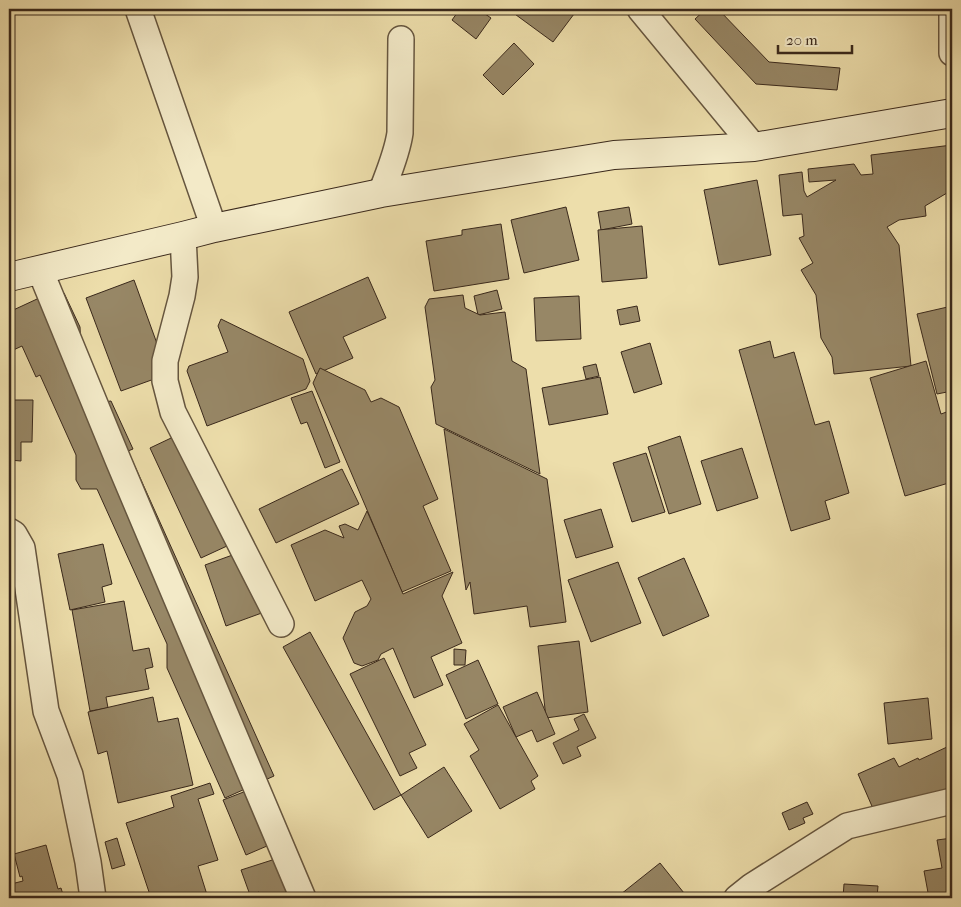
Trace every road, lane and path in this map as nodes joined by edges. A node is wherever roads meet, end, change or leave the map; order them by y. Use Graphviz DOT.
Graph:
graph roads {
  1 [pos="138,9"];
  2 [pos="640,9"];
  3 [pos="952,9"];
  4 [pos="402,38"];
  5 [pos="952,53"];
  6 [pos="952,113"];
  7 [pos="754,147"];
  8 [pos="381,193"];
  9 [pos="214,228"];
  10 [pos="183,236"];
  11 [pos="40,270"];
  12 [pos="9,277"];
  13 [pos="9,531"];
  14 [pos="281,624"];
  15 [pos="952,801"];
  16 [pos="93,898"];
  17 [pos="303,898"];
  18 [pos="737,898"];
  1 -- 9 [label="street"];
  2 -- 7 [label="street"];
  3 -- 5 [label="street"];
  4 -- 8 [label="street"];
  6 -- 7 [label="main road"];
  7 -- 8 [label="main road"];
  8 -- 9 [label="main road"];
  9 -- 10 [label="main road"];
  10 -- 11 [label="main road"];
  10 -- 14 [label="street"];
  11 -- 12 [label="main road"];
  11 -- 17 [label="street"];
  13 -- 16 [label="street"];
  15 -- 18 [label="street"];
}
